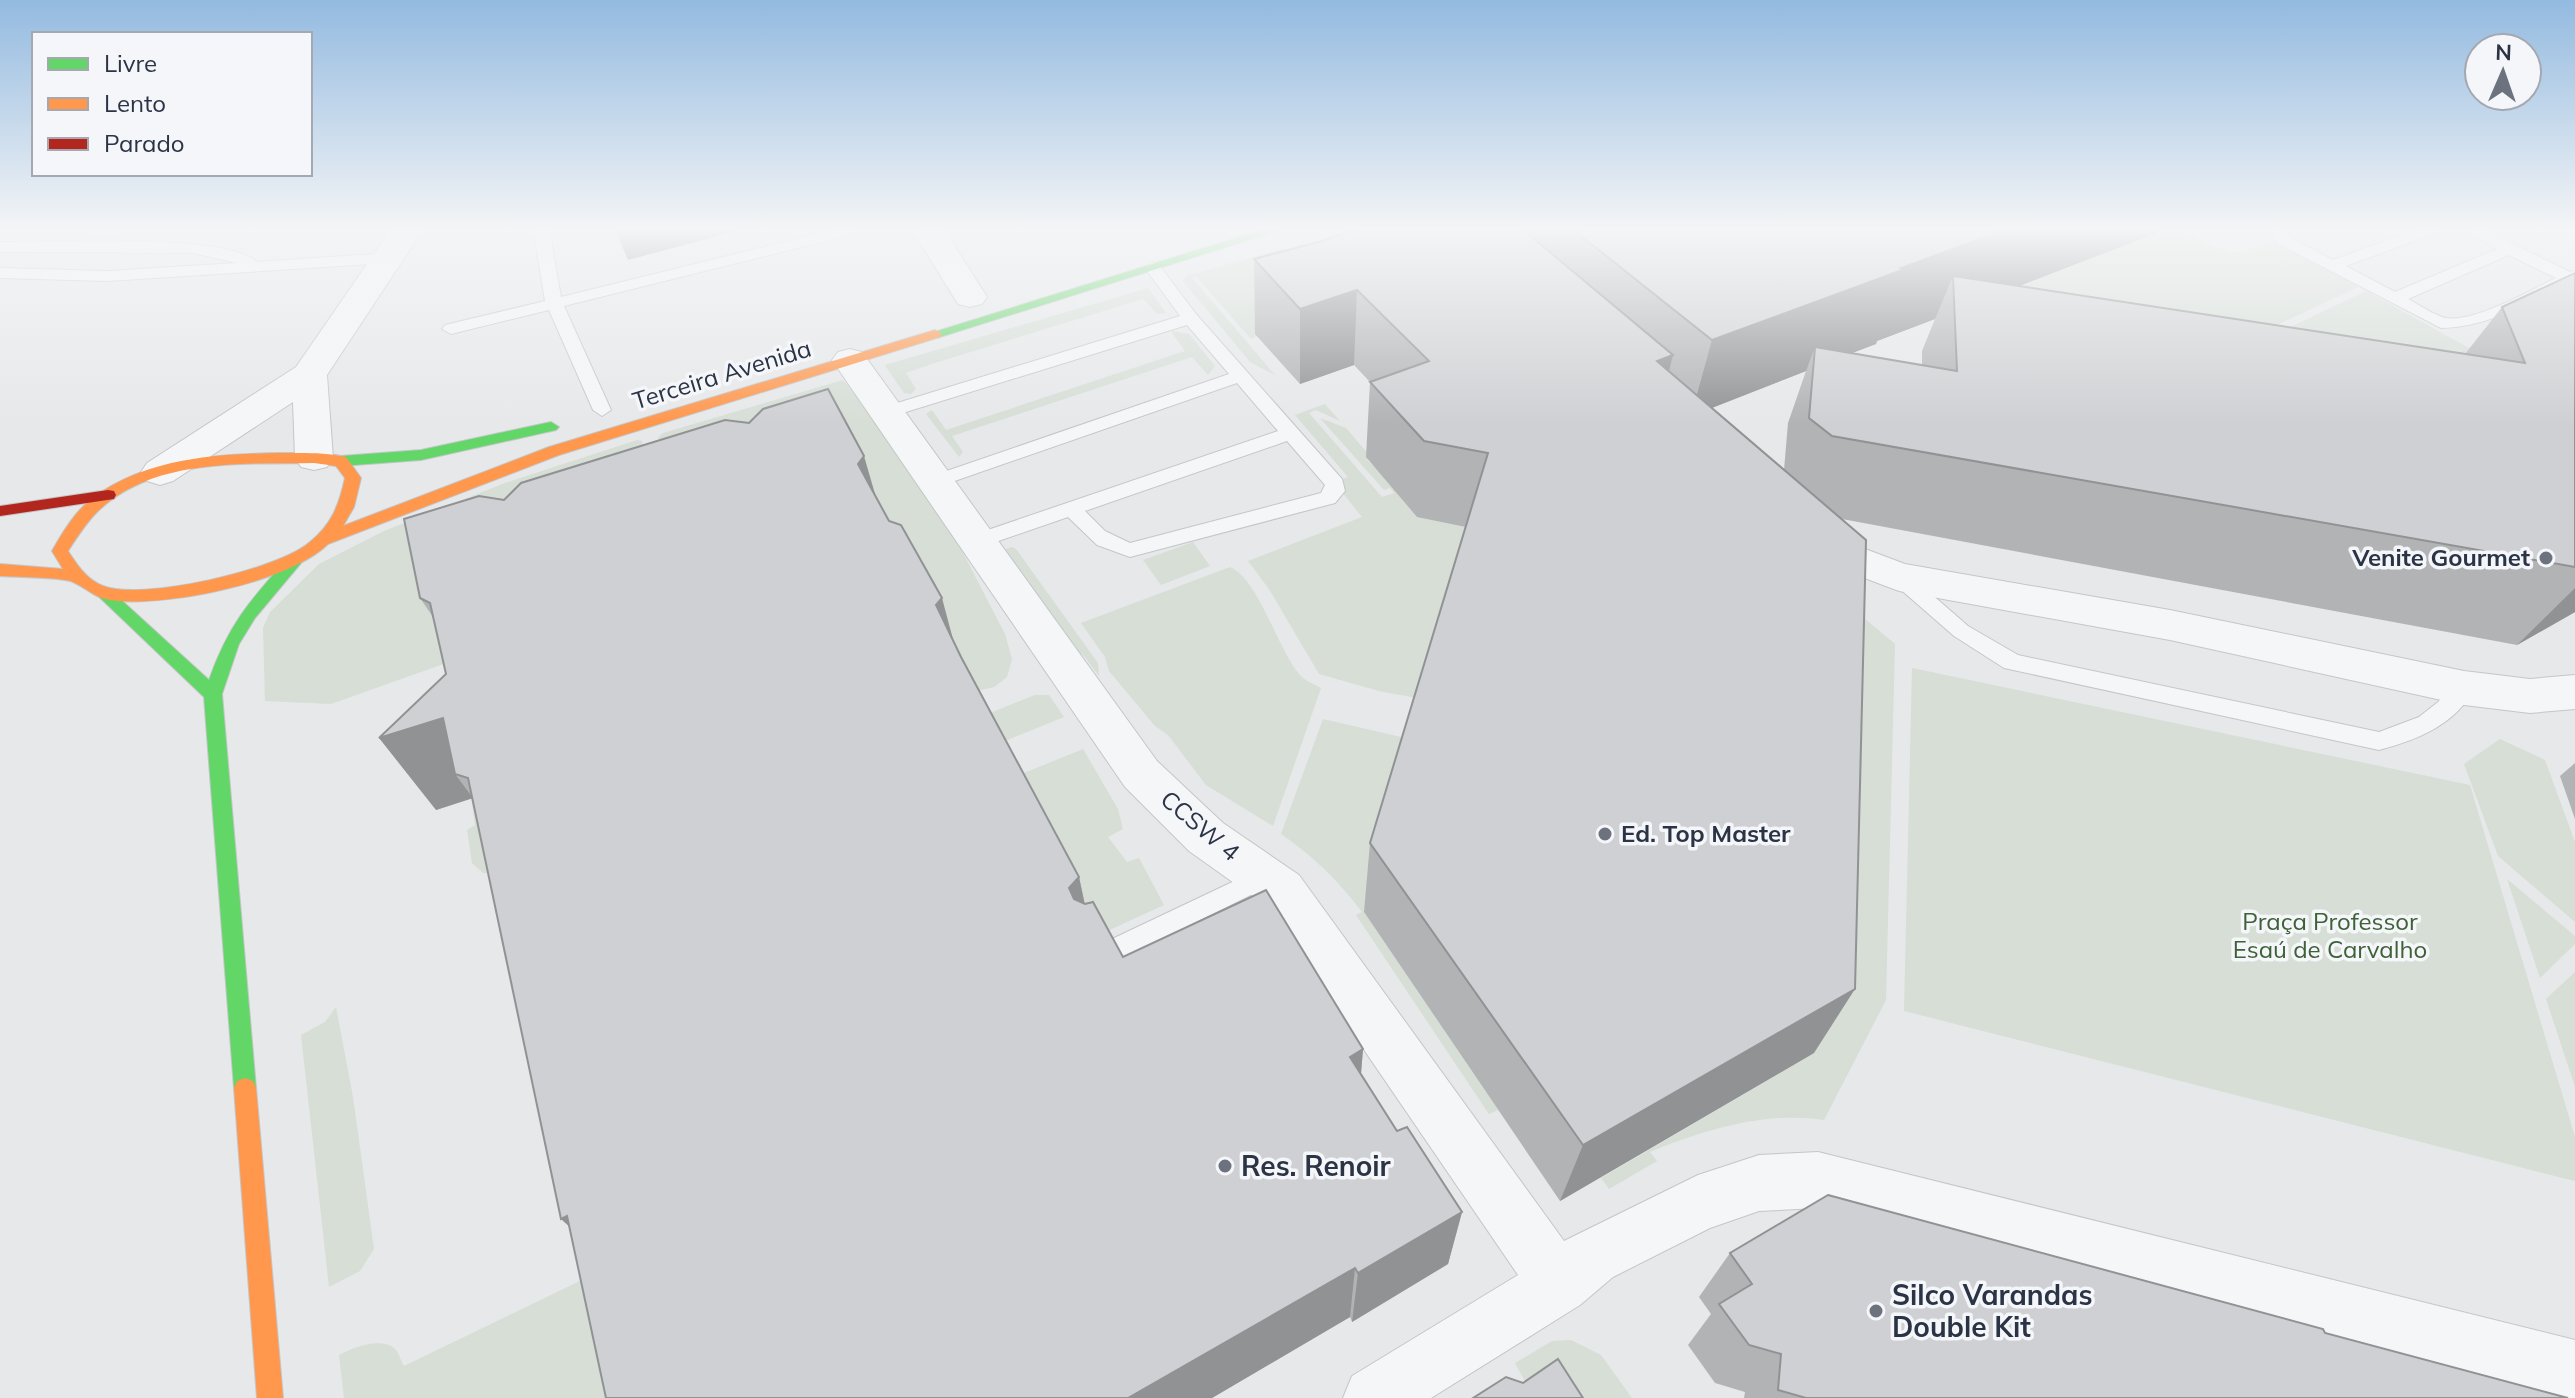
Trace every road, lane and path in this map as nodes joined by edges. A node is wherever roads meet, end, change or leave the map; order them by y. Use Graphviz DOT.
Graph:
graph roads {
  1 [pos="364,293"];
  2 [pos="552,293"];
  3 [pos="594,293"];
  4 [pos="968,293"];
  5 [pos="1070,293"];
  6 [pos="1172,293"];
  7 [pos="2383,293"];
  8 [pos="2407,293"];
  9 [pos="2536,293"];
  10 [pos="970,297"];
  11 [pos="2394,299"];
  12 [pos="554,303"];
  13 [pos="1190,318"];
  14 [pos="451,329"];
  15 [pos="850,360"];
  16 [pos="309,375"];
  17 [pos="1242,375"];
  18 [pos="595,412"];
  19 [pos="887,412"];
  20 [pos="1291,433"];
  21 [pos="328,460"];
  22 [pos="160,472"];
  23 [pos="936,481"];
  24 [pos="108,495"];
  25 [pos="1073,510"];
  26 [pos="0,511"];
  27 [pos="1786,524"];
  28 [pos="322,540"];
  29 [pos="977,541"];
  30 [pos="293,563"];
  31 [pos="0,570"];
  32 [pos="75,576"];
  33 [pos="1899,577"];
  34 [pos="102,592"];
  35 [pos="2464,688"];
  36 [pos="2575,692"];
  37 [pos="213,694"];
  38 [pos="1264,877"];
  39 [pos="1100,957"];
  40 [pos="1559,1284"];
  41 [pos="2575,1371"];
  42 [pos="270,1398"];
  43 [pos="1374,1398"];
  1 -- 16 [label="street"];
  2 -- 12 [label="lane"];
  3 -- 12 [label="lane"];
  4 -- 10 [label="street"];
  5 -- 15 [label="street, Terceira Avenida"];
  6 -- 13 [label="lane"];
  7 -- 11 [label="lane"];
  8 -- 11 [label="lane"];
  9 -- 11 [label="lane"];
  12 -- 14 [label="lane"];
  12 -- 18 [label="lane"];
  13 -- 17 [label="lane"];
  13 -- 19 [label="lane"];
  15 -- 19 [label="street, CCSW 4"];
  15 -- 28 [label="street, Terceira Avenida"];
  16 -- 21 [label="street"];
  16 -- 22 [label="street"];
  17 -- 20 [label="lane"];
  17 -- 23 [label="lane"];
  18 -- 21 [label="street"];
  19 -- 23 [label="street, CCSW 4"];
  20 -- 25 [label="lane"];
  20 -- 25 [label="lane"];
  21 -- 22 [label="street"];
  21 -- 28 [label="street"];
  22 -- 24 [label="street"];
  23 -- 29 [label="street, CCSW 4"];
  24 -- 26 [label="street"];
  24 -- 32 [label="street"];
  25 -- 29 [label="lane"];
  27 -- 33 [label="street"];
  28 -- 30 [label="street"];
  29 -- 38 [label="street, CCSW 4"];
  30 -- 34 [label="street"];
  30 -- 37 [label="street"];
  31 -- 32 [label="street"];
  32 -- 34 [label="street"];
  33 -- 35 [label="street"];
  33 -- 35 [label="lane"];
  34 -- 37 [label="street"];
  35 -- 36 [label="street"];
  37 -- 42 [label="street"];
  38 -- 39 [label="lane"];
  38 -- 40 [label="street, CCSW 4"];
  40 -- 41 [label="street"];
  40 -- 43 [label="street"];
}
